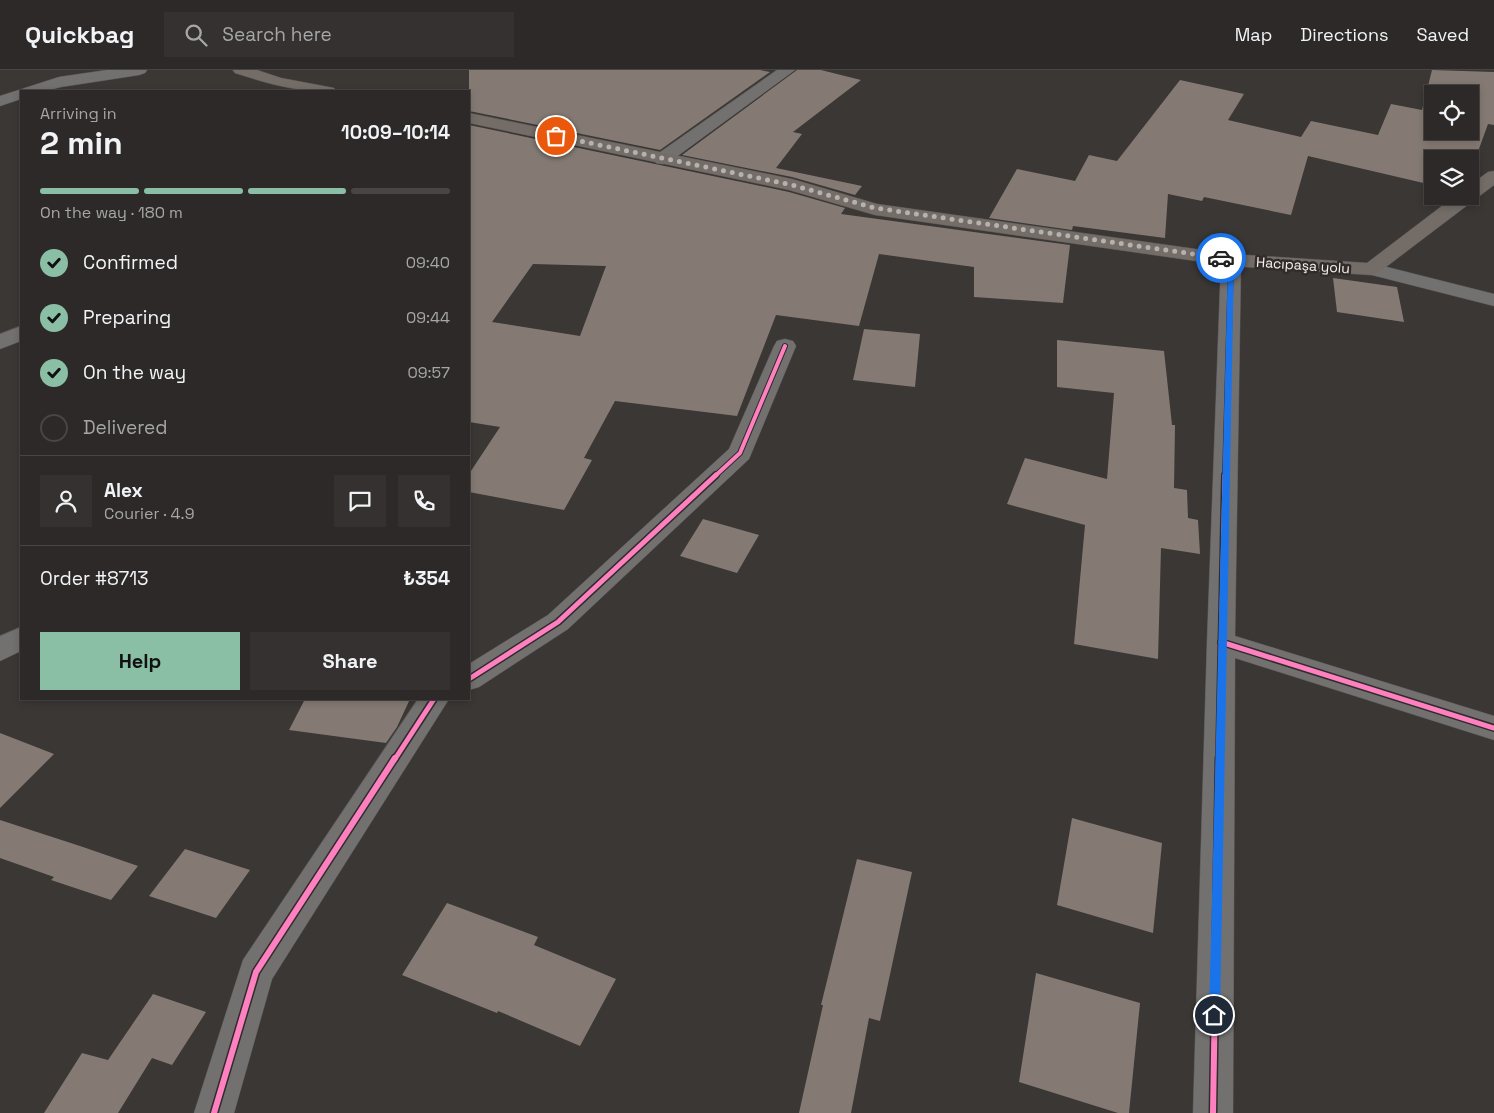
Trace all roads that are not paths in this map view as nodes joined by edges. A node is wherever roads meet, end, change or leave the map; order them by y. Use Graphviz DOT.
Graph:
graph roads {
  1 [pos="139,70"];
  2 [pos="241,70"];
  3 [pos="787,70"];
  4 [pos="303,89"];
  5 [pos="32,90"];
  6 [pos="316,90"];
  7 [pos="20,94"];
  8 [pos="0,101"];
  9 [pos="470,118"];
  10 [pos="662,160"];
  11 [pos="1494,176"];
  12 [pos="1479,187"];
  13 [pos="1456,205"];
  14 [pos="1231,260"];
  15 [pos="1371,269"];
  16 [pos="1494,300"];
  17 [pos="20,333"];
  18 [pos="0,342"];
  19 [pos="785,346"];
  20 [pos="20,639"];
  21 [pos="1221,642"];
  22 [pos="0,650"];
  23 [pos="470,678"];
  24 [pos="434,700"];
  25 [pos="1494,728"];
  26 [pos="214,1113"];
  27 [pos="1212,1113"];
  1 -- 5 [label="street"];
  2 -- 4 [label="main road"];
  3 -- 10 [label="street"];
  4 -- 6 [label="main road"];
  7 -- 8 [label="street"];
  9 -- 10 [label="main road, Hacıpaşa yolu"];
  10 -- 14 [label="main road, Hacıpaşa yolu"];
  11 -- 12 [label="main road, Hacıpaşa yolu"];
  13 -- 15 [label="main road, Hacıpaşa yolu"];
  14 -- 15 [label="main road, Hacıpaşa yolu"];
  14 -- 21 [label="street"];
  15 -- 16 [label="street"];
  17 -- 18 [label="street"];
  19 -- 23 [label="street"];
  20 -- 22 [label="street"];
  21 -- 25 [label="street"];
  21 -- 27 [label="street"];
  24 -- 26 [label="street"];
}
